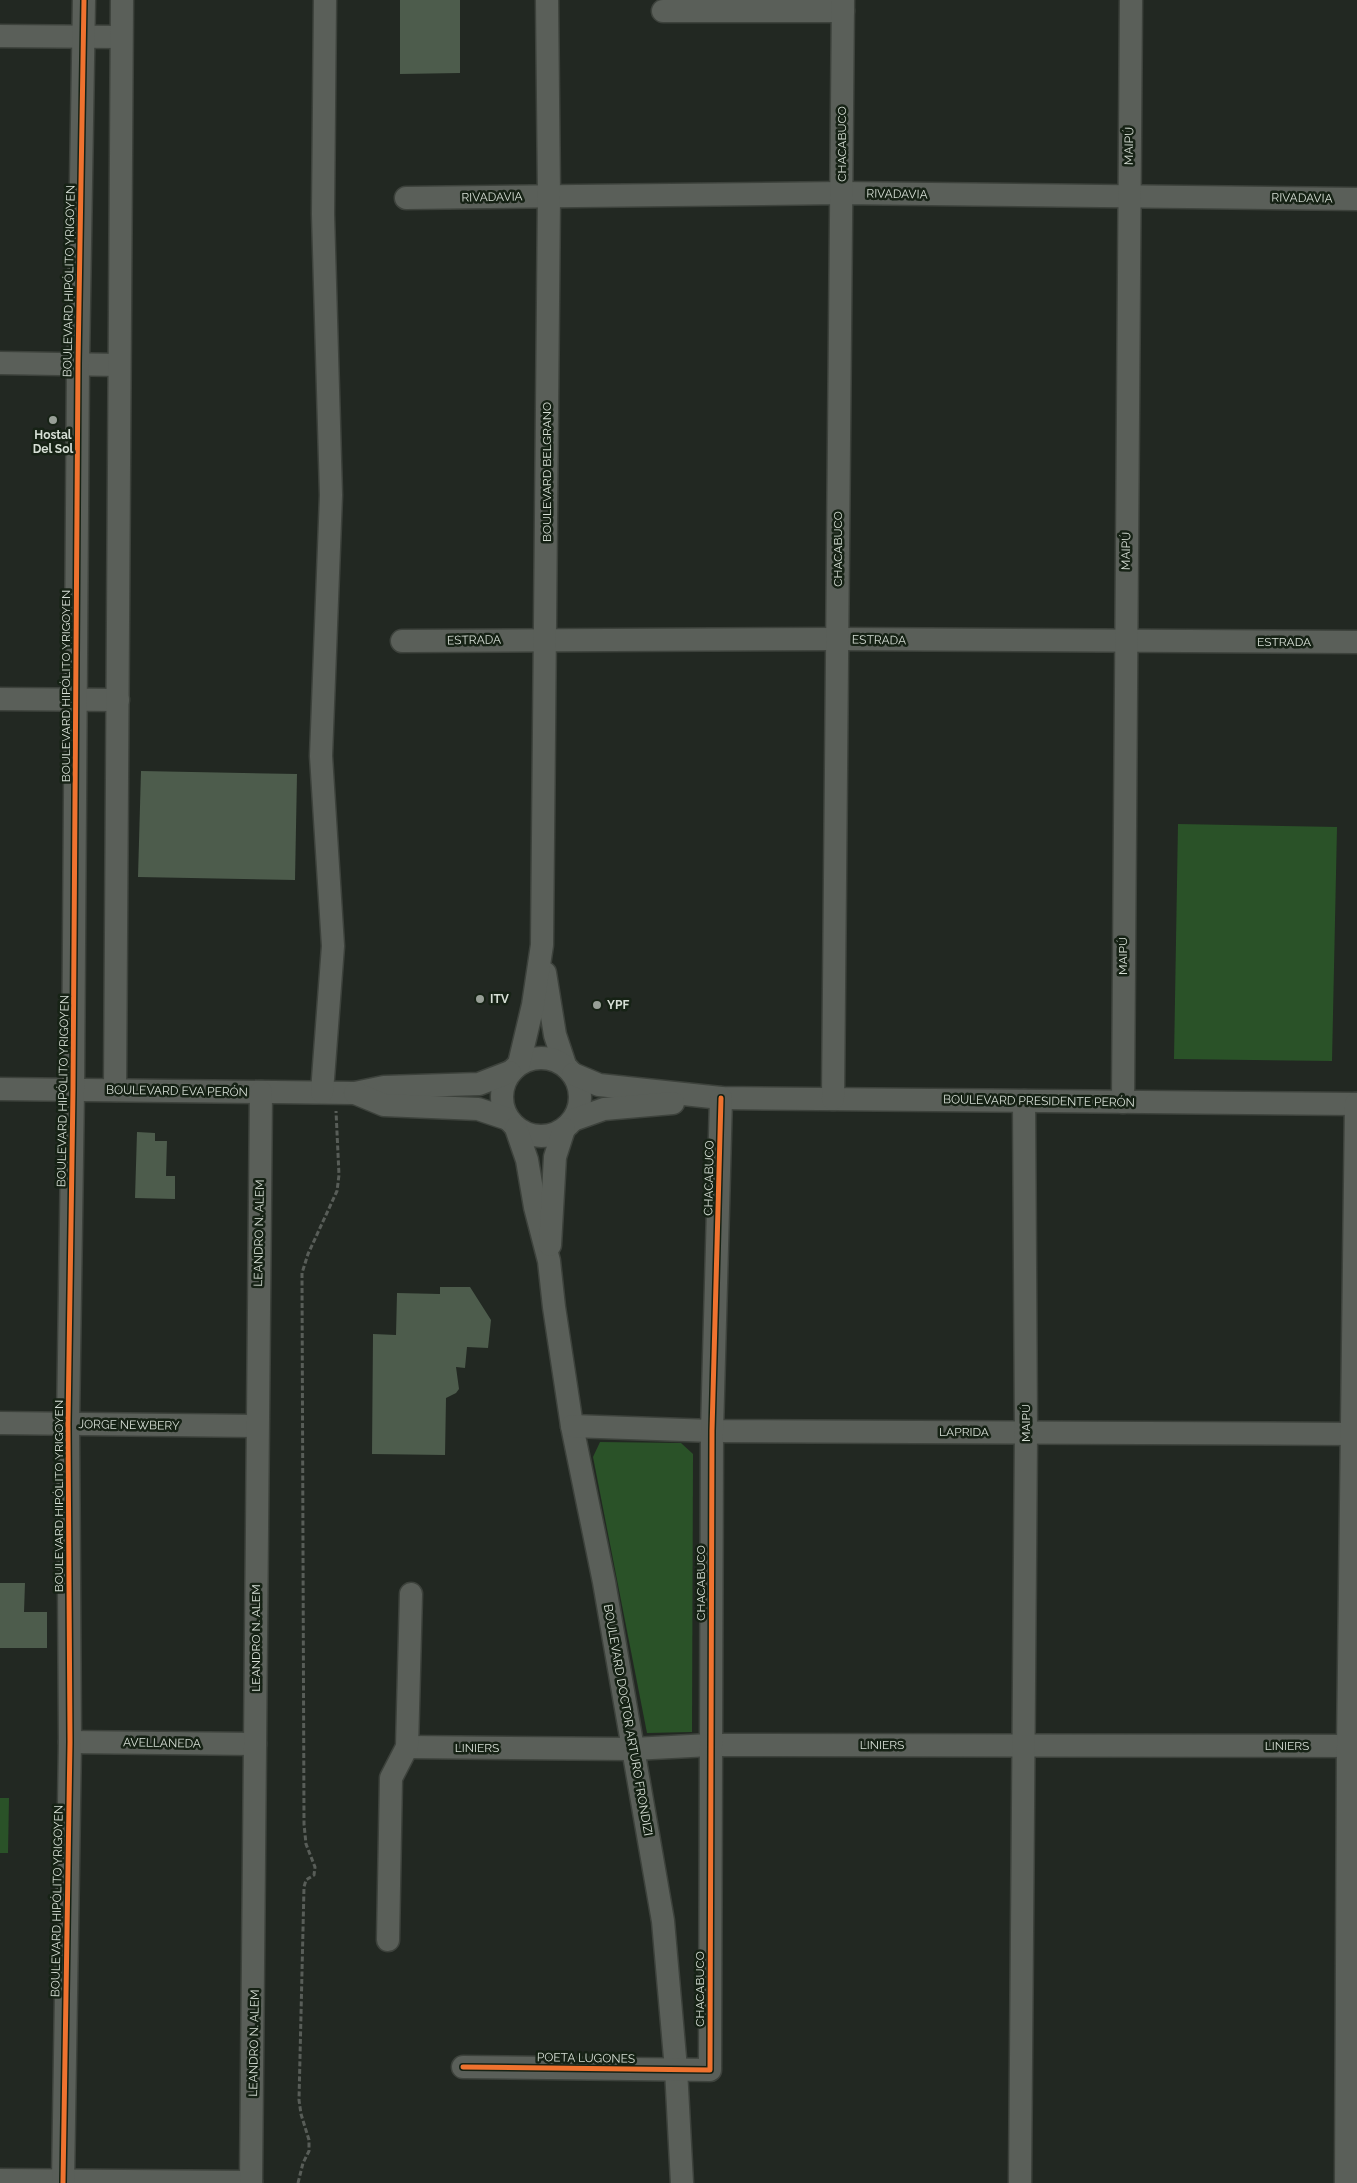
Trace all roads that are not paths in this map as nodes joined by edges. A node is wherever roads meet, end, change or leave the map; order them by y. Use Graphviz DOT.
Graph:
graph roads {
  1 [pos="84,0"];
  2 [pos="122,0"];
  3 [pos="325,0"];
  4 [pos="547,0"];
  5 [pos="1131,0"];
  6 [pos="843,5"];
  7 [pos="663,11"];
  8 [pos="0,36"];
  9 [pos="121,37"];
  10 [pos="84,38"];
  11 [pos="842,193"];
  12 [pos="549,195"];
  13 [pos="1129,196"];
  14 [pos="406,198"];
  15 [pos="1357,198"];
  16 [pos="0,363"];
  17 [pos="78,364"];
  18 [pos="119,365"];
  19 [pos="545,639"];
  20 [pos="838,640"];
  21 [pos="402,641"];
  22 [pos="1125,642"];
  23 [pos="1357,642"];
  24 [pos="0,699"];
  25 [pos="76,700"];
  26 [pos="118,700"];
  27 [pos="542,945"];
  28 [pos="515,1068"];
  29 [pos="569,1069"];
  30 [pos="0,1089"];
  31 [pos="73,1090"];
  32 [pos="115,1090"];
  33 [pos="261,1092"];
  34 [pos="338,1093"];
  35 [pos="721,1098"];
  36 [pos="833,1099"];
  37 [pos="1024,1101"];
  38 [pos="1123,1102"];
  39 [pos="1356,1104"];
  40 [pos="512,1123"];
  41 [pos="569,1125"];
  42 [pos="549,1261"];
  43 [pos="0,1423"];
  44 [pos="68,1424"];
  45 [pos="257,1426"];
  46 [pos="572,1426"];
  47 [pos="712,1430"];
  48 [pos="1026,1432"];
  49 [pos="1354,1434"];
  50 [pos="411,1594"];
  51 [pos="70,1742"];
  52 [pos="255,1744"];
  53 [pos="710,1745"];
  54 [pos="1024,1746"];
  55 [pos="1353,1746"];
  56 [pos="407,1747"];
  57 [pos="633,1749"];
  58 [pos="388,1940"];
  59 [pos="463,2067"];
  60 [pos="1352,2068"];
  61 [pos="676,2069"];
  62 [pos="710,2070"];
  63 [pos="0,2180"];
  64 [pos="63,2182"];
  65 [pos="252,2182"];
  66 [pos="682,2183"];
  67 [pos="1020,2183"];
  68 [pos="1346,2183"];
  1 -- 10 [label="street, BOULEVARD HIPÓLITO YRIGOYEN"];
  2 -- 9 [label="street"];
  3 -- 34 [label="street"];
  4 -- 12 [label="street, BOULEVARD BELGRANO"];
  5 -- 13 [label="street, MAIPÚ"];
  6 -- 7 [label="street"];
  6 -- 11 [label="street, CHACABUCO"];
  8 -- 10 [label="street"];
  9 -- 10 [label="street"];
  9 -- 18 [label="street"];
  10 -- 17 [label="street, BOULEVARD HIPÓLITO YRIGOYEN"];
  11 -- 12 [label="street, RIVADAVIA"];
  11 -- 13 [label="street, RIVADAVIA"];
  11 -- 20 [label="street, CHACABUCO"];
  12 -- 14 [label="street, RIVADAVIA"];
  12 -- 19 [label="street, BOULEVARD BELGRANO"];
  13 -- 15 [label="street, RIVADAVIA"];
  13 -- 22 [label="street, MAIPÚ"];
  16 -- 17 [label="street"];
  17 -- 18 [label="street"];
  17 -- 25 [label="street, BOULEVARD HIPÓLITO YRIGOYEN"];
  18 -- 26 [label="street"];
  19 -- 20 [label="street, ESTRADA"];
  19 -- 21 [label="street, ESTRADA"];
  19 -- 27 [label="street, BOULEVARD BELGRANO"];
  20 -- 22 [label="street, ESTRADA"];
  20 -- 36 [label="street, CHACABUCO"];
  22 -- 23 [label="street, ESTRADA"];
  22 -- 38 [label="street, MAIPÚ"];
  24 -- 25 [label="street"];
  25 -- 26 [label="street"];
  25 -- 31 [label="street, BOULEVARD HIPÓLITO YRIGOYEN"];
  26 -- 32 [label="street"];
  27 -- 28 [label="street, BOULEVARD BELGRANO"];
  27 -- 29 [label="street, BOULEVARD BELGRANO"];
  28 -- 29 [label="street, BOULEVARD PRESIDENTE PERÓN"];
  28 -- 34 [label="street, BOULEVARD PRESIDENTE PERÓN"];
  28 -- 40 [label="street"];
  29 -- 35 [label="street, BOULEVARD PRESIDENTE PERÓN"];
  29 -- 41 [label="street"];
  30 -- 31 [label="street, BOULEVARD EVA PERÓN"];
  31 -- 32 [label="street, BOULEVARD EVA PERÓN"];
  31 -- 44 [label="street, BOULEVARD HIPÓLITO YRIGOYEN"];
  32 -- 33 [label="street, BOULEVARD EVA PERÓN"];
  33 -- 34 [label="street, BOULEVARD EVA PERÓN"];
  33 -- 45 [label="street, LEANDRO N. ALEM"];
  34 -- 40 [label="street, BOULEVARD PRESIDENTE PERÓN"];
  35 -- 36 [label="street, BOULEVARD PRESIDENTE PERÓN"];
  35 -- 41 [label="street, BOULEVARD PRESIDENTE PERÓN"];
  35 -- 47 [label="street, CHACABUCO"];
  36 -- 37 [label="street, BOULEVARD PRESIDENTE PERÓN"];
  37 -- 38 [label="street, BOULEVARD PRESIDENTE PERÓN"];
  37 -- 48 [label="street, MAIPÚ"];
  38 -- 39 [label="street, BOULEVARD PRESIDENTE PERÓN"];
  39 -- 49 [label="street"];
  40 -- 41 [label="street, BOULEVARD PRESIDENTE PERÓN"];
  40 -- 42 [label="street, BOULEVARD DOCTOR ARTURO FRONDIZI"];
  41 -- 42 [label="street, BOULEVARD DOCTOR ARTURO FRONDIZI"];
  42 -- 46 [label="street, BOULEVARD DOCTOR ARTURO FRONDIZI"];
  43 -- 44 [label="street, JORGE NEWBERY"];
  44 -- 45 [label="street, JORGE NEWBERY"];
  44 -- 51 [label="street, BOULEVARD HIPÓLITO YRIGOYEN"];
  45 -- 52 [label="street, LEANDRO N. ALEM"];
  46 -- 47 [label="street, LAPRIDA"];
  46 -- 57 [label="street, BOULEVARD DOCTOR ARTURO FRONDIZI"];
  47 -- 48 [label="street, LAPRIDA"];
  47 -- 53 [label="street, CHACABUCO"];
  48 -- 49 [label="street, LAPRIDA"];
  48 -- 54 [label="street, MAIPÚ"];
  49 -- 55 [label="street"];
  50 -- 56 [label="street"];
  51 -- 52 [label="street, AVELLANEDA"];
  51 -- 64 [label="street, BOULEVARD HIPÓLITO YRIGOYEN"];
  52 -- 65 [label="street, LEANDRO N. ALEM"];
  53 -- 54 [label="street, LINIERS"];
  53 -- 57 [label="street, LINIERS"];
  53 -- 62 [label="street, CHACABUCO"];
  54 -- 55 [label="street, LINIERS"];
  54 -- 67 [label="street, MAIPÚ"];
  55 -- 60 [label="street"];
  56 -- 57 [label="street, LINIERS"];
  56 -- 58 [label="street"];
  57 -- 61 [label="street, BOULEVARD DOCTOR ARTURO FRONDIZI"];
  59 -- 61 [label="street, POETA LUGONES"];
  60 -- 68 [label="street"];
  61 -- 62 [label="street, POETA LUGONES"];
  61 -- 66 [label="street, BOULEVARD DOCTOR ARTURO FRONDIZI"];
  63 -- 64 [label="street"];
  64 -- 65 [label="street"];
}
